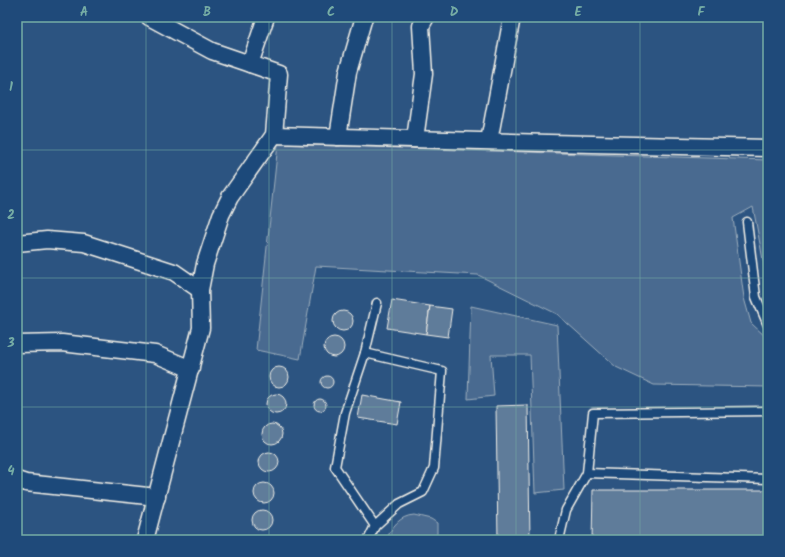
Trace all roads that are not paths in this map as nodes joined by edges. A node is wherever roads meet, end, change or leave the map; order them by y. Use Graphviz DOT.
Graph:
graph roads {
  1 [pos="149,17"];
  2 [pos="266,17"];
  3 [pos="364,17"];
  4 [pos="426,17"];
  5 [pos="512,17"];
  6 [pos="250,64"];
  7 [pos="274,135"];
  8 [pos="338,137"];
  9 [pos="415,139"];
  10 [pos="489,141"];
  11 [pos="768,148"];
  12 [pos="747,222"];
  13 [pos="17,243"];
  14 [pos="200,290"];
  15 [pos="378,303"];
  16 [pos="768,325"];
  17 [pos="17,344"];
  18 [pos="365,353"];
  19 [pos="191,369"];
  20 [pos="768,411"];
  21 [pos="587,473"];
  22 [pos="768,479"];
  23 [pos="17,480"];
  24 [pos="157,497"];
  25 [pos="375,526"];
  26 [pos="145,540"];
  27 [pos="368,540"];
  28 [pos="559,540"];
  1 -- 6 [label="street"];
  2 -- 6 [label="street"];
  3 -- 8 [label="street"];
  4 -- 9 [label="street"];
  5 -- 10 [label="street"];
  6 -- 7 [label="street"];
  7 -- 8 [label="street"];
  7 -- 14 [label="street"];
  8 -- 9 [label="street"];
  9 -- 10 [label="street"];
  10 -- 11 [label="street"];
  12 -- 16 [label="lane"];
  13 -- 14 [label="street"];
  14 -- 19 [label="street"];
  15 -- 18 [label="lane"];
  17 -- 19 [label="street"];
  18 -- 25 [label="lane"];
  18 -- 25 [label="lane"];
  19 -- 24 [label="street"];
  20 -- 21 [label="lane"];
  21 -- 22 [label="lane"];
  21 -- 28 [label="lane"];
  23 -- 24 [label="street"];
  24 -- 26 [label="street"];
  25 -- 27 [label="lane"];
}
